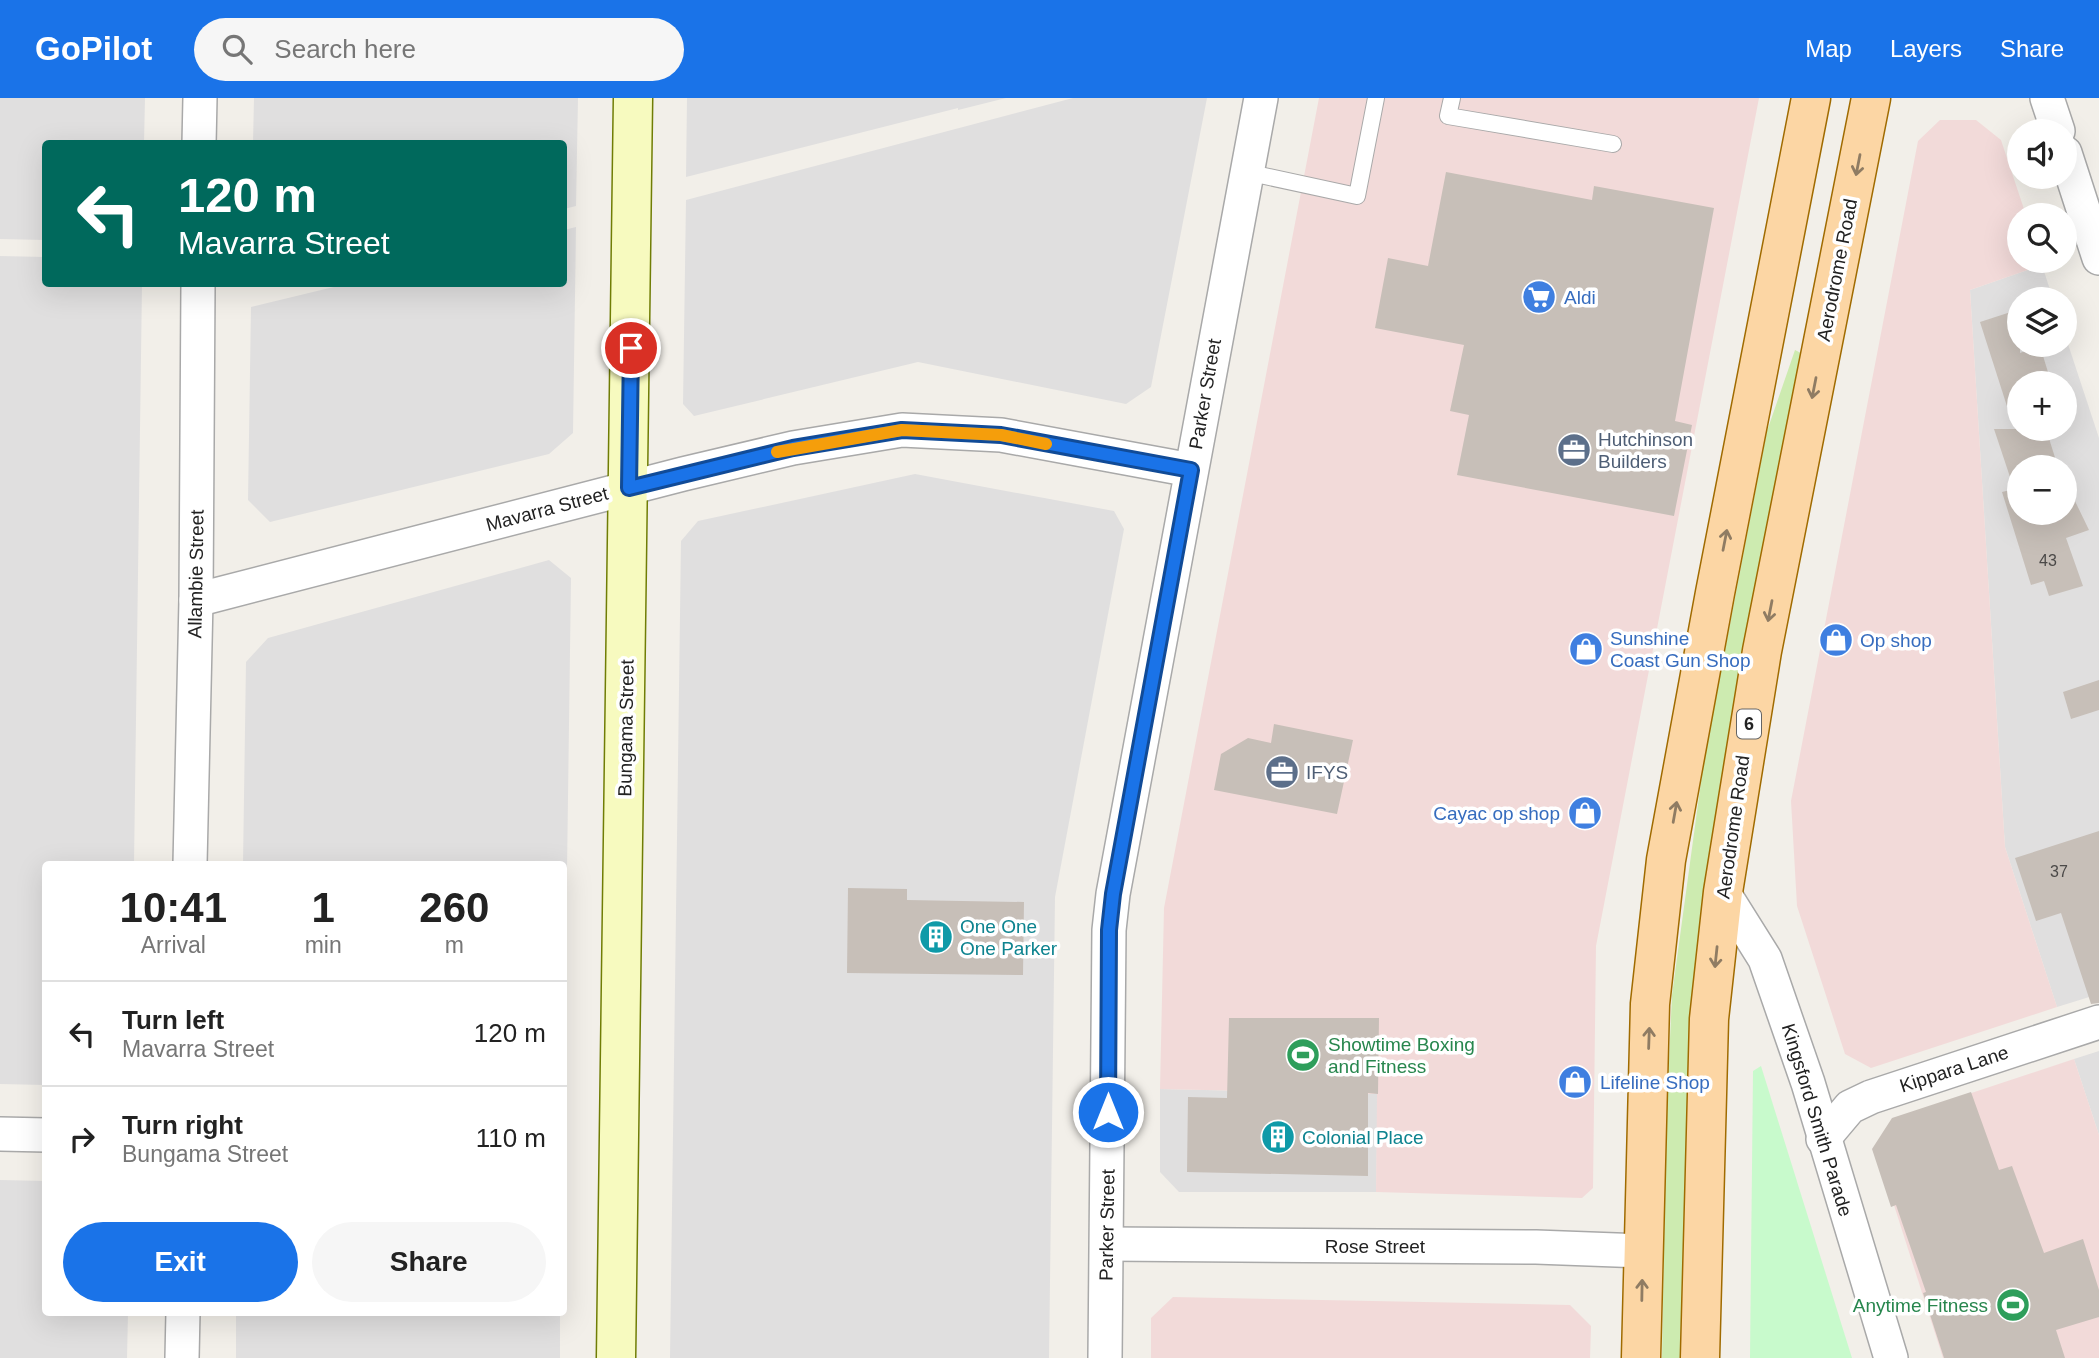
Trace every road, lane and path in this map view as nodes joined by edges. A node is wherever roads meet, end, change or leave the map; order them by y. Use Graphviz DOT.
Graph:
graph roads {
  1 [pos="200,98"];
  2 [pos="633,98"];
  3 [pos="1261,98"];
  4 [pos="1376,98"];
  5 [pos="1452,98"];
  6 [pos="1811,98"];
  7 [pos="1871,98"];
  8 [pos="2047,98"];
  9 [pos="2054,119"];
  10 [pos="200,140"];
  11 [pos="1613,144"];
  12 [pos="1246,172"];
  13 [pos="2077,189"];
  14 [pos="2099,258"];
  15 [pos="198,287"];
  16 [pos="1191,470"];
  17 [pos="629,488"];
  18 [pos="196,600"];
  19 [pos="190,861"];
  20 [pos="1723,892"];
  21 [pos="2099,1022"];
  22 [pos="0,1134"];
  23 [pos="42,1135"];
  24 [pos="1823,1139"];
  25 [pos="1107,1244"];
  26 [pos="1643,1251"];
  27 [pos="183,1316"];
  28 [pos="182,1358"];
  29 [pos="616,1358"];
  30 [pos="1105,1358"];
  31 [pos="1641,1358"];
  32 [pos="1700,1358"];
  33 [pos="1891,1358"];
  1 -- 10 [label="street"];
  2 -- 17 [label="street, Bungama Street"];
  3 -- 12 [label="street, Parker Street"];
  4 -- 12 [label="lane"];
  5 -- 11 [label="lane"];
  26 -- 6 [label="main road, one-way"];
  7 -- 20 [label="main road, Aerodrome Road / 6, one-way"];
  8 -- 9 [label="street"];
  12 -- 16 [label="street, Parker Street"];
  13 -- 14 [label="street"];
  15 -- 18 [label="street, Allambie Street"];
  16 -- 17 [label="street, Mavarra Street"];
  16 -- 25 [label="street, Parker Street"];
  17 -- 18 [label="street, Mavarra Street"];
  17 -- 29 [label="street, Bungama Street"];
  18 -- 19 [label="street, Allambie Street"];
  20 -- 24 [label="street, Kingsford Smith Parade"];
  20 -- 32 [label="main road, Aerodrome Road / 6, one-way"];
  21 -- 24 [label="street, Kippara Lane"];
  22 -- 23 [label="street"];
  24 -- 33 [label="street, Kingsford Smith Parade"];
  25 -- 26 [label="street, Rose Street"];
  25 -- 30 [label="street, Parker Street"];
  31 -- 26 [label="main road, one-way"];
  27 -- 28 [label="street"];
}
